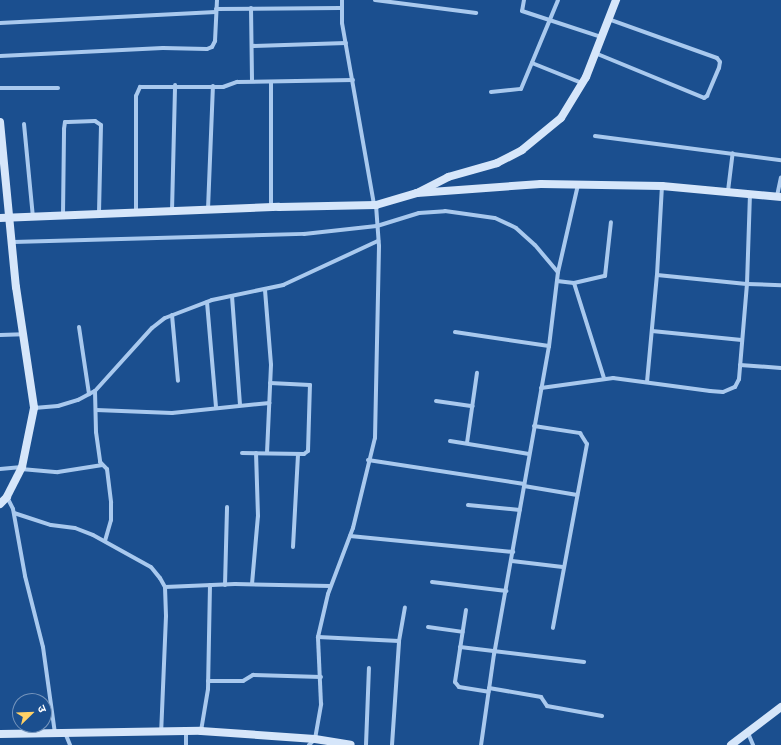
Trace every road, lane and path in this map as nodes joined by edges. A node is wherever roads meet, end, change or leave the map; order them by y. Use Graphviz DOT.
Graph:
graph roads {
  1 [pos="217,0"];
  2 [pos="342,0"];
  3 [pos="374,0"];
  4 [pos="524,0"];
  5 [pos="558,0"];
  6 [pos="616,0"];
  7 [pos="251,8"];
  8 [pos="340,8"];
  9 [pos="216,10"];
  10 [pos="476,13"];
  11 [pos="608,19"];
  12 [pos="550,20"];
  13 [pos="0,23"];
  14 [pos="601,37"];
  15 [pos="346,43"];
  16 [pos="252,46"];
  17 [pos="595,53"];
  18 [pos="0,56"];
  19 [pos="532,64"];
  20 [pos="353,80"];
  21 [pos="252,81"];
  22 [pos="272,82"];
  23 [pos="582,83"];
  24 [pos="175,85"];
  25 [pos="213,86"];
  26 [pos="0,88"];
  27 [pos="58,88"];
  28 [pos="491,92"];
  29 [pos="0,122"];
  30 [pos="24,124"];
  31 [pos="595,136"];
  32 [pos="733,153"];
  33 [pos="781,160"];
  34 [pos="781,177"];
  35 [pos="578,184"];
  36 [pos="662,186"];
  37 [pos="728,191"];
  38 [pos="417,193"];
  39 [pos="750,193"];
  40 [pos="779,197"];
  41 [pos="375,205"];
  42 [pos="271,207"];
  43 [pos="208,210"];
  44 [pos="172,211"];
  45 [pos="136,213"];
  46 [pos="99,214"];
  47 [pos="63,216"];
  48 [pos="33,217"];
  49 [pos="0,218"];
  50 [pos="11,218"];
  51 [pos="611,222"];
  52 [pos="377,226"];
  53 [pos="378,241"];
  54 [pos="13,242"];
  55 [pos="558,272"];
  56 [pos="657,276"];
  57 [pos="557,281"];
  58 [pos="574,283"];
  59 [pos="747,284"];
  60 [pos="781,285"];
  61 [pos="265,290"];
  62 [pos="232,296"];
  63 [pos="207,302"];
  64 [pos="172,315"];
  65 [pos="79,327"];
  66 [pos="652,331"];
  67 [pos="454,332"];
  68 [pos="24,334"];
  69 [pos="0,335"];
  70 [pos="742,340"];
  71 [pos="549,346"];
  72 [pos="740,365"];
  73 [pos="781,368"];
  74 [pos="477,373"];
  75 [pos="604,378"];
  76 [pos="178,382"];
  77 [pos="648,382"];
  78 [pos="270,383"];
  79 [pos="541,388"];
  80 [pos="95,391"];
  81 [pos="89,394"];
  82 [pos="436,401"];
  83 [pos="269,403"];
  84 [pos="240,405"];
  85 [pos="473,406"];
  86 [pos="216,407"];
  87 [pos="34,408"];
  88 [pos="96,410"];
  89 [pos="534,426"];
  90 [pos="450,441"];
  91 [pos="467,444"];
  92 [pos="267,452"];
  93 [pos="242,453"];
  94 [pos="256,453"];
  95 [pos="298,454"];
  96 [pos="529,454"];
  97 [pos="368,460"];
  98 [pos="102,465"];
  99 [pos="21,468"];
  100 [pos="0,469"];
  101 [pos="524,485"];
  102 [pos="577,495"];
  103 [pos="7,497"];
  104 [pos="0,504"];
  105 [pos="468,505"];
  106 [pos="228,507"];
  107 [pos="520,510"];
  108 [pos="14,513"];
  109 [pos="350,536"];
  110 [pos="105,542"];
  111 [pos="293,547"];
  112 [pos="513,552"];
  113 [pos="512,561"];
  114 [pos="563,567"];
  115 [pos="432,582"];
  116 [pos="252,584"];
  117 [pos="225,585"];
  118 [pos="210,586"];
  119 [pos="330,586"];
  120 [pos="165,587"];
  121 [pos="506,591"];
  122 [pos="406,608"];
  123 [pos="466,610"];
  124 [pos="428,627"];
  125 [pos="553,628"];
  126 [pos="463,632"];
  127 [pos="318,637"];
  128 [pos="399,641"];
  129 [pos="460,646"];
  130 [pos="495,650"];
  131 [pos="584,662"];
  132 [pos="368,668"];
  133 [pos="321,677"];
  134 [pos="208,681"];
  135 [pos="489,690"];
  136 [pos="781,707"];
  137 [pos="602,716"];
  138 [pos="186,731"];
  139 [pos="201,731"];
  140 [pos="161,733"];
  141 [pos="748,733"];
  142 [pos="0,734"];
  143 [pos="55,735"];
  144 [pos="66,735"];
  145 [pos="312,742"];
  146 [pos="70,745"];
  147 [pos="186,745"];
  148 [pos="351,745"];
  149 [pos="366,745"];
  150 [pos="392,745"];
  151 [pos="481,745"];
  152 [pos="732,745"];
  153 [pos="753,745"];
  1 -- 9 [label="street"];
  2 -- 8 [label="street"];
  3 -- 10 [label="street"];
  4 -- 12 [label="street"];
  5 -- 12 [label="street"];
  6 -- 11 [label="street"];
  7 -- 8 [label="street"];
  7 -- 9 [label="street"];
  7 -- 16 [label="street"];
  8 -- 15 [label="street"];
  9 -- 13 [label="street"];
  9 -- 18 [label="street"];
  11 -- 14 [label="street"];
  11 -- 17 [label="street"];
  12 -- 14 [label="street"];
  12 -- 19 [label="street"];
  14 -- 17 [label="street"];
  15 -- 16 [label="street"];
  15 -- 20 [label="street"];
  16 -- 21 [label="street"];
  17 -- 23 [label="street"];
  19 -- 23 [label="street"];
  19 -- 28 [label="street"];
  20 -- 22 [label="street"];
  20 -- 41 [label="street"];
  21 -- 22 [label="street"];
  21 -- 25 [label="street"];
  22 -- 42 [label="street"];
  23 -- 38 [label="street"];
  24 -- 25 [label="street"];
  24 -- 44 [label="street"];
  24 -- 45 [label="street"];
  25 -- 43 [label="street"];
  26 -- 27 [label="street"];
  29 -- 50 [label="street"];
  30 -- 48 [label="street"];
  31 -- 32 [label="street"];
  32 -- 33 [label="street"];
  32 -- 37 [label="street"];
  34 -- 40 [label="street"];
  35 -- 36 [label="street"];
  35 -- 38 [label="street"];
  35 -- 55 [label="street"];
  36 -- 37 [label="street"];
  36 -- 56 [label="street"];
  37 -- 39 [label="street"];
  38 -- 41 [label="street"];
  39 -- 40 [label="street"];
  39 -- 59 [label="street"];
  41 -- 42 [label="street"];
  41 -- 52 [label="street"];
  42 -- 43 [label="street"];
  43 -- 44 [label="street"];
  44 -- 45 [label="street"];
  45 -- 46 [label="street"];
  46 -- 47 [label="street"];
  46 -- 47 [label="street"];
  47 -- 48 [label="street"];
  48 -- 50 [label="street"];
  49 -- 50 [label="street"];
  50 -- 54 [label="street"];
  51 -- 58 [label="street"];
  52 -- 53 [label="street"];
  52 -- 54 [label="street"];
  52 -- 55 [label="street"];
  53 -- 61 [label="street"];
  53 -- 97 [label="street"];
  54 -- 68 [label="street"];
  55 -- 57 [label="street"];
  56 -- 59 [label="street"];
  56 -- 66 [label="street"];
  57 -- 58 [label="street"];
  57 -- 71 [label="street"];
  58 -- 75 [label="street"];
  59 -- 60 [label="street"];
  59 -- 70 [label="street"];
  61 -- 62 [label="street"];
  61 -- 78 [label="street"];
  62 -- 63 [label="street"];
  62 -- 84 [label="street"];
  63 -- 64 [label="street"];
  63 -- 86 [label="street"];
  64 -- 76 [label="street"];
  64 -- 80 [label="street"];
  65 -- 81 [label="street"];
  66 -- 70 [label="street"];
  66 -- 77 [label="street"];
  67 -- 71 [label="street"];
  68 -- 69 [label="street"];
  68 -- 87 [label="street"];
  70 -- 72 [label="street"];
  71 -- 79 [label="street"];
  72 -- 73 [label="street"];
  72 -- 77 [label="street"];
  74 -- 85 [label="street"];
  75 -- 77 [label="street"];
  75 -- 79 [label="street"];
  78 -- 83 [label="street"];
  78 -- 95 [label="street"];
  79 -- 89 [label="street"];
  80 -- 81 [label="street"];
  80 -- 88 [label="street"];
  81 -- 87 [label="street"];
  82 -- 85 [label="street"];
  83 -- 84 [label="street"];
  83 -- 92 [label="street"];
  84 -- 86 [label="street"];
  85 -- 91 [label="street"];
  86 -- 88 [label="street"];
  87 -- 99 [label="street"];
  88 -- 98 [label="street"];
  89 -- 96 [label="street"];
  89 -- 102 [label="street"];
  90 -- 91 [label="street"];
  91 -- 96 [label="street"];
  92 -- 94 [label="street"];
  92 -- 95 [label="street"];
  93 -- 94 [label="street"];
  94 -- 116 [label="street"];
  95 -- 111 [label="street"];
  96 -- 101 [label="street"];
  97 -- 101 [label="street"];
  97 -- 109 [label="street"];
  98 -- 99 [label="street"];
  98 -- 110 [label="street"];
  99 -- 100 [label="street"];
  99 -- 103 [label="street"];
  101 -- 102 [label="street"];
  101 -- 107 [label="street"];
  102 -- 114 [label="street"];
  103 -- 104 [label="street"];
  103 -- 108 [label="street"];
  105 -- 107 [label="street"];
  106 -- 117 [label="street"];
  107 -- 112 [label="street"];
  108 -- 110 [label="street"];
  108 -- 143 [label="street"];
  109 -- 112 [label="street"];
  109 -- 119 [label="street"];
  110 -- 120 [label="street"];
  112 -- 113 [label="street"];
  113 -- 114 [label="street"];
  113 -- 121 [label="street"];
  114 -- 125 [label="street"];
  115 -- 121 [label="street"];
  116 -- 117 [label="street"];
  116 -- 119 [label="street"];
  117 -- 118 [label="street"];
  118 -- 120 [label="street"];
  118 -- 134 [label="street"];
  119 -- 127 [label="street"];
  120 -- 140 [label="street"];
  121 -- 130 [label="street"];
  122 -- 128 [label="street"];
  123 -- 126 [label="street"];
  124 -- 126 [label="street"];
  126 -- 129 [label="street"];
  127 -- 128 [label="street"];
  127 -- 133 [label="street"];
  128 -- 150 [label="street"];
  129 -- 130 [label="street"];
  129 -- 135 [label="street"];
  130 -- 131 [label="street"];
  130 -- 135 [label="street"];
  132 -- 149 [label="street"];
  133 -- 134 [label="street"];
  133 -- 145 [label="street"];
  134 -- 139 [label="street"];
  135 -- 137 [label="street"];
  135 -- 151 [label="street"];
  136 -- 141 [label="street"];
  138 -- 139 [label="street"];
  138 -- 140 [label="street"];
  138 -- 147 [label="street"];
  139 -- 145 [label="street"];
  140 -- 144 [label="street"];
  141 -- 152 [label="street"];
  141 -- 153 [label="street"];
  142 -- 143 [label="street"];
  143 -- 144 [label="street"];
  144 -- 146 [label="street"];
  145 -- 148 [label="street"];
}
